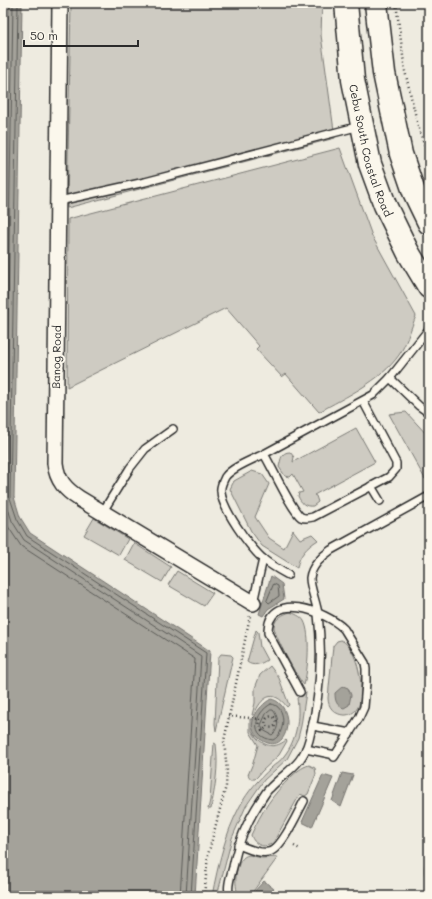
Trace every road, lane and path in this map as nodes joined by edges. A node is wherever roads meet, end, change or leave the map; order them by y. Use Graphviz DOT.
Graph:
graph roads {
  1 [pos="60,3"];
  2 [pos="346,3"];
  3 [pos="376,3"];
  4 [pos="396,3"];
  5 [pos="362,126"];
  6 [pos="429,160"];
  7 [pos="58,201"];
  8 [pos="429,223"];
  9 [pos="429,287"];
  10 [pos="429,329"];
  11 [pos="390,378"];
  12 [pos="363,401"];
  13 [pos="429,413"];
  14 [pos="172,429"];
  15 [pos="264,454"];
  16 [pos="372,486"];
  17 [pos="429,496"];
  18 [pos="380,501"];
  19 [pos="102,513"];
  20 [pos="263,559"];
  21 [pos="288,575"];
  22 [pos="253,603"];
  23 [pos="318,613"];
  24 [pos="300,692"];
  25 [pos="228,716"];
  26 [pos="312,726"];
  27 [pos="267,727"];
  28 [pos="350,733"];
  29 [pos="306,749"];
  30 [pos="304,801"];
  31 [pos="238,845"];
  32 [pos="294,846"];
  33 [pos="300,849"];
  34 [pos="204,896"];
  35 [pos="230,896"];
  1 -- 7 [label="street, Banog Road"];
  2 -- 5 [label="highway, Cebu South Coastal Road"];
  3 -- 8 [label="highway"];
  4 -- 6 [label="path"];
  5 -- 7 [label="lane"];
  5 -- 9 [label="highway, Cebu South Coastal Road"];
  7 -- 19 [label="street, Banog Road"];
  10 -- 11 [label="lane"];
  11 -- 12 [label="lane"];
  11 -- 13 [label="lane"];
  12 -- 15 [label="lane"];
  12 -- 16 [label="lane"];
  14 -- 19 [label="lane"];
  15 -- 16 [label="lane"];
  15 -- 20 [label="lane"];
  16 -- 18 [label="lane"];
  17 -- 23 [label="lane"];
  19 -- 22 [label="street, Banog Road"];
  20 -- 21 [label="lane"];
  20 -- 22 [label="lane"];
  22 -- 25 [label="path"];
  23 -- 24 [label="lane"];
  23 -- 26 [label="lane"];
  23 -- 28 [label="lane"];
  25 -- 27 [label="path"];
  25 -- 34 [label="path"];
  26 -- 28 [label="lane"];
  26 -- 29 [label="lane"];
  27 -- 27 [label="path"];
  28 -- 29 [label="lane"];
  29 -- 31 [label="lane"];
  30 -- 31 [label="lane"];
  31 -- 35 [label="lane"];
  32 -- 33 [label="path"];
}
